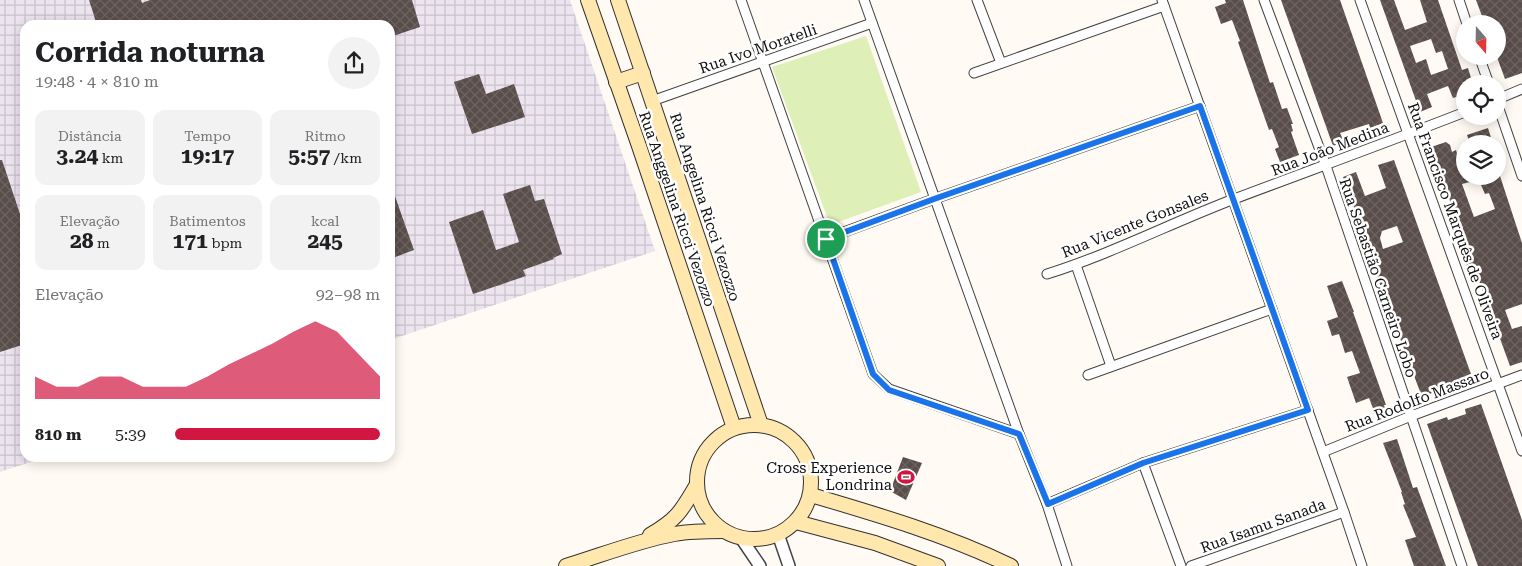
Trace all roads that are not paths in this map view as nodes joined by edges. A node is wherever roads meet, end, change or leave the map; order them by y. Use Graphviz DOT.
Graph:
graph roads {
  1 [pos="588,0"];
  2 [pos="618,0"];
  3 [pos="740,0"];
  4 [pos="864,0"];
  5 [pos="977,0"];
  6 [pos="1264,0"];
  7 [pos="1360,0"];
  8 [pos="1459,0"];
  9 [pos="1163,3"];
  10 [pos="1465,15"];
  11 [pos="872,23"];
  12 [pos="762,62"];
  13 [pos="1001,62"];
  14 [pos="643,73"];
  15 [pos="974,73"];
  16 [pos="616,82"];
  17 [pos="1522,89"];
  18 [pos="1506,96"];
  19 [pos="652,100"];
  20 [pos="1200,106"];
  21 [pos="1456,116"];
  22 [pos="1505,125"];
  23 [pos="1410,134"];
  24 [pos="1326,166"];
  25 [pos="1522,176"];
  26 [pos="934,199"];
  27 [pos="1233,200"];
  28 [pos="826,239"];
  29 [pos="1076,265"];
  30 [pos="1047,274"];
  31 [pos="1272,309"];
  32 [pos="1111,366"];
  33 [pos="1088,374"];
  34 [pos="1522,375"];
  35 [pos="1498,384"];
  36 [pos="1308,410"];
  37 [pos="1411,416"];
  38 [pos="761,425"];
  39 [pos="734,428"];
  40 [pos="1019,434"];
  41 [pos="1522,451"];
  42 [pos="1323,452"];
  43 [pos="1143,463"];
  44 [pos="696,486"];
  45 [pos="810,495"];
  46 [pos="1048,504"];
  47 [pos="1344,512"];
  48 [pos="796,522"];
  49 [pos="724,531"];
  50 [pos="778,534"];
  51 [pos="741,538"];
  52 [pos="634,544"];
  53 [pos="566,566"];
  54 [pos="760,566"];
  55 [pos="789,566"];
  56 [pos="938,566"];
  57 [pos="1011,566"];
  58 [pos="1067,566"];
  59 [pos="1181,566"];
  60 [pos="1191,566"];
  61 [pos="1362,566"];
  62 [pos="1462,566"];
  1 -- 16 [label="main road, Rua Anggelina Ricci Vezozzo"];
  2 -- 14 [label="main road, Rua Angelina Ricci Vezozzo"];
  3 -- 12 [label="street"];
  4 -- 11 [label="street"];
  5 -- 13 [label="street"];
  6 -- 24 [label="street, Rua Sebastião Carneiro Lobo"];
  7 -- 23 [label="street, Rua Francisco Marquês de Oliveira"];
  8 -- 10 [label="street"];
  9 -- 13 [label="street"];
  9 -- 20 [label="street"];
  11 -- 12 [label="street, Rua Ivo Moratelli"];
  11 -- 26 [label="street"];
  12 -- 19 [label="street, Rua Ivo Moratelli"];
  12 -- 28 [label="street"];
  13 -- 15 [label="street"];
  14 -- 16 [label="main road"];
  14 -- 19 [label="main road, Rua Angelina Ricci Vezozzo"];
  16 -- 39 [label="main road, Rua Anggelina Ricci Vezozzo"];
  17 -- 18 [label="street"];
  19 -- 38 [label="main road, Rua Angelina Ricci Vezozzo"];
  20 -- 26 [label="street"];
  20 -- 27 [label="street"];
  21 -- 23 [label="street, Rua João Medina"];
  22 -- 25 [label="street"];
  23 -- 24 [label="street, Rua João Medina"];
  23 -- 35 [label="street, Rua Francisco Marquês de Oliveira"];
  24 -- 27 [label="street, Rua João Medina"];
  24 -- 37 [label="street, Rua Sebastião Carneiro Lobo"];
  26 -- 28 [label="street"];
  26 -- 40 [label="street"];
  27 -- 29 [label="street, Rua Vicente Gonsales"];
  27 -- 31 [label="street"];
  28 -- 40 [label="street"];
  29 -- 30 [label="street, Rua Vicente Gonsales"];
  29 -- 32 [label="street"];
  31 -- 32 [label="street"];
  31 -- 36 [label="street"];
  32 -- 33 [label="street"];
  34 -- 35 [label="street, Rua Rodolfo Massaro"];
  35 -- 37 [label="street, Rua Rodolfo Massaro"];
  35 -- 41 [label="street, Rua Francisco Marquês de Oliveira"];
  36 -- 42 [label="street"];
  36 -- 43 [label="street"];
  37 -- 42 [label="street, Rua Rodolfo Massaro"];
  37 -- 62 [label="street, Rua Sebastião Carneiro Lobo"];
  38 -- 39 [label="main road"];
  38 -- 45 [label="main road"];
  39 -- 44 [label="main road"];
  40 -- 46 [label="street"];
  42 -- 47 [label="street"];
  43 -- 46 [label="street"];
  43 -- 59 [label="street"];
  44 -- 49 [label="main road"];
  44 -- 52 [label="main road"];
  45 -- 48 [label="main road"];
  45 -- 57 [label="main road"];
  46 -- 58 [label="street"];
  47 -- 60 [label="street, Rua Isamu Sanada"];
  47 -- 61 [label="street"];
  48 -- 50 [label="main road"];
  48 -- 56 [label="main road"];
  49 -- 51 [label="main road"];
  49 -- 52 [label="main road"];
  50 -- 51 [label="main road"];
  50 -- 55 [label="street"];
  51 -- 54 [label="street"];
  52 -- 53 [label="main road"];
}
